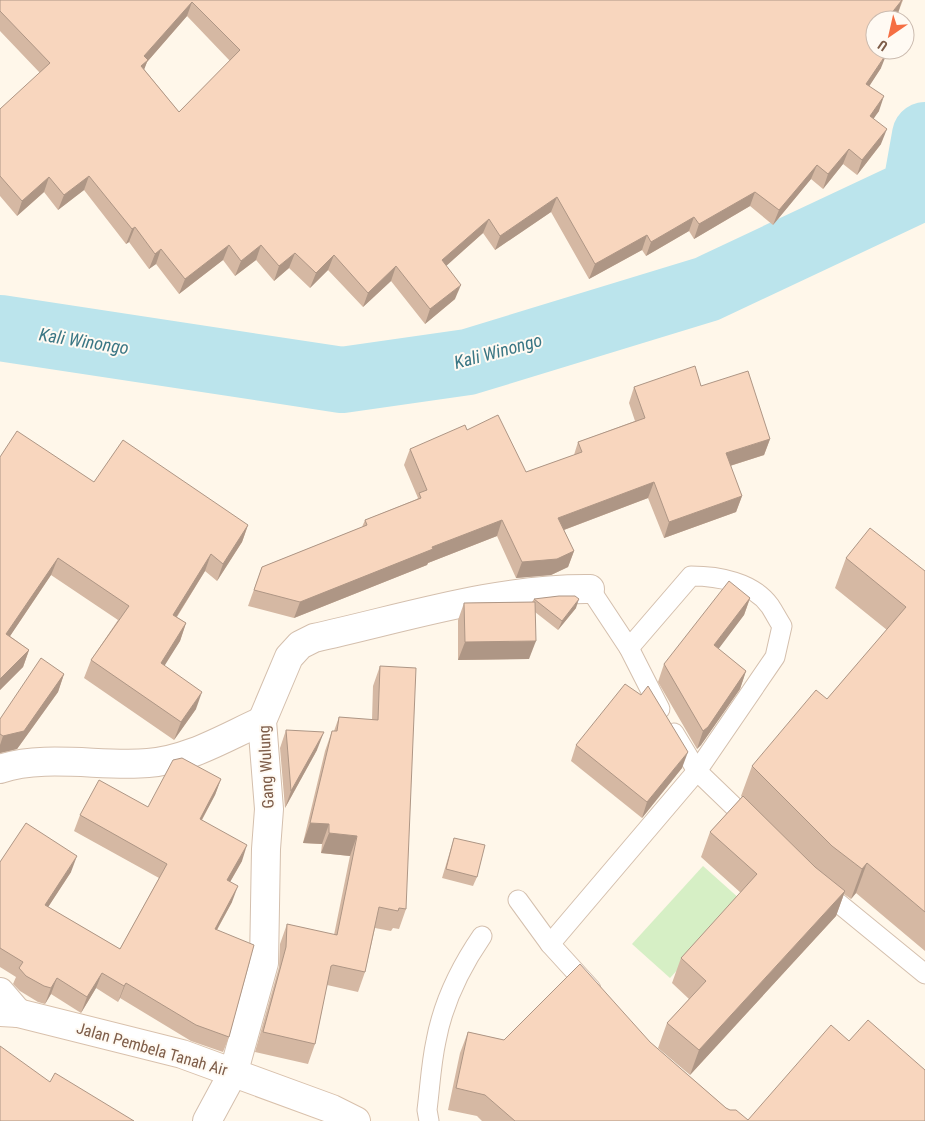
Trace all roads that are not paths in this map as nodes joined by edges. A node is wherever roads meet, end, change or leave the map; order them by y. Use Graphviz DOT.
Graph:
graph roads {
  1 [pos="590,589"];
  2 [pos="629,648"];
  3 [pos="262,720"];
  4 [pos="0,769"];
  5 [pos="697,771"];
  6 [pos="766,837"];
  7 [pos="807,877"];
  8 [pos="518,900"];
  9 [pos="482,936"];
  10 [pos="550,944"];
  11 [pos="925,974"];
  12 [pos="0,992"];
  13 [pos="603,1003"];
  14 [pos="9,1013"];
  15 [pos="234,1071"];
  16 [pos="207,1121"];
  17 [pos="356,1121"];
  18 [pos="429,1121"];
  1 -- 2 [label="lane"];
  1 -- 3 [label="street, Gang Wulung"];
  2 -- 5 [label="lane"];
  2 -- 5 [label="lane"];
  3 -- 4 [label="street"];
  3 -- 15 [label="street, Gang Wulung"];
  5 -- 6 [label="lane"];
  5 -- 10 [label="lane"];
  7 -- 11 [label="lane"];
  8 -- 10 [label="lane"];
  9 -- 18 [label="lane"];
  10 -- 13 [label="lane"];
  12 -- 14 [label="street"];
  14 -- 15 [label="street, Jalan Pembela Tanah Air"];
  15 -- 16 [label="street, Gang Wulung"];
  15 -- 17 [label="street, Jalan Pembela Tanah Air"];
}
